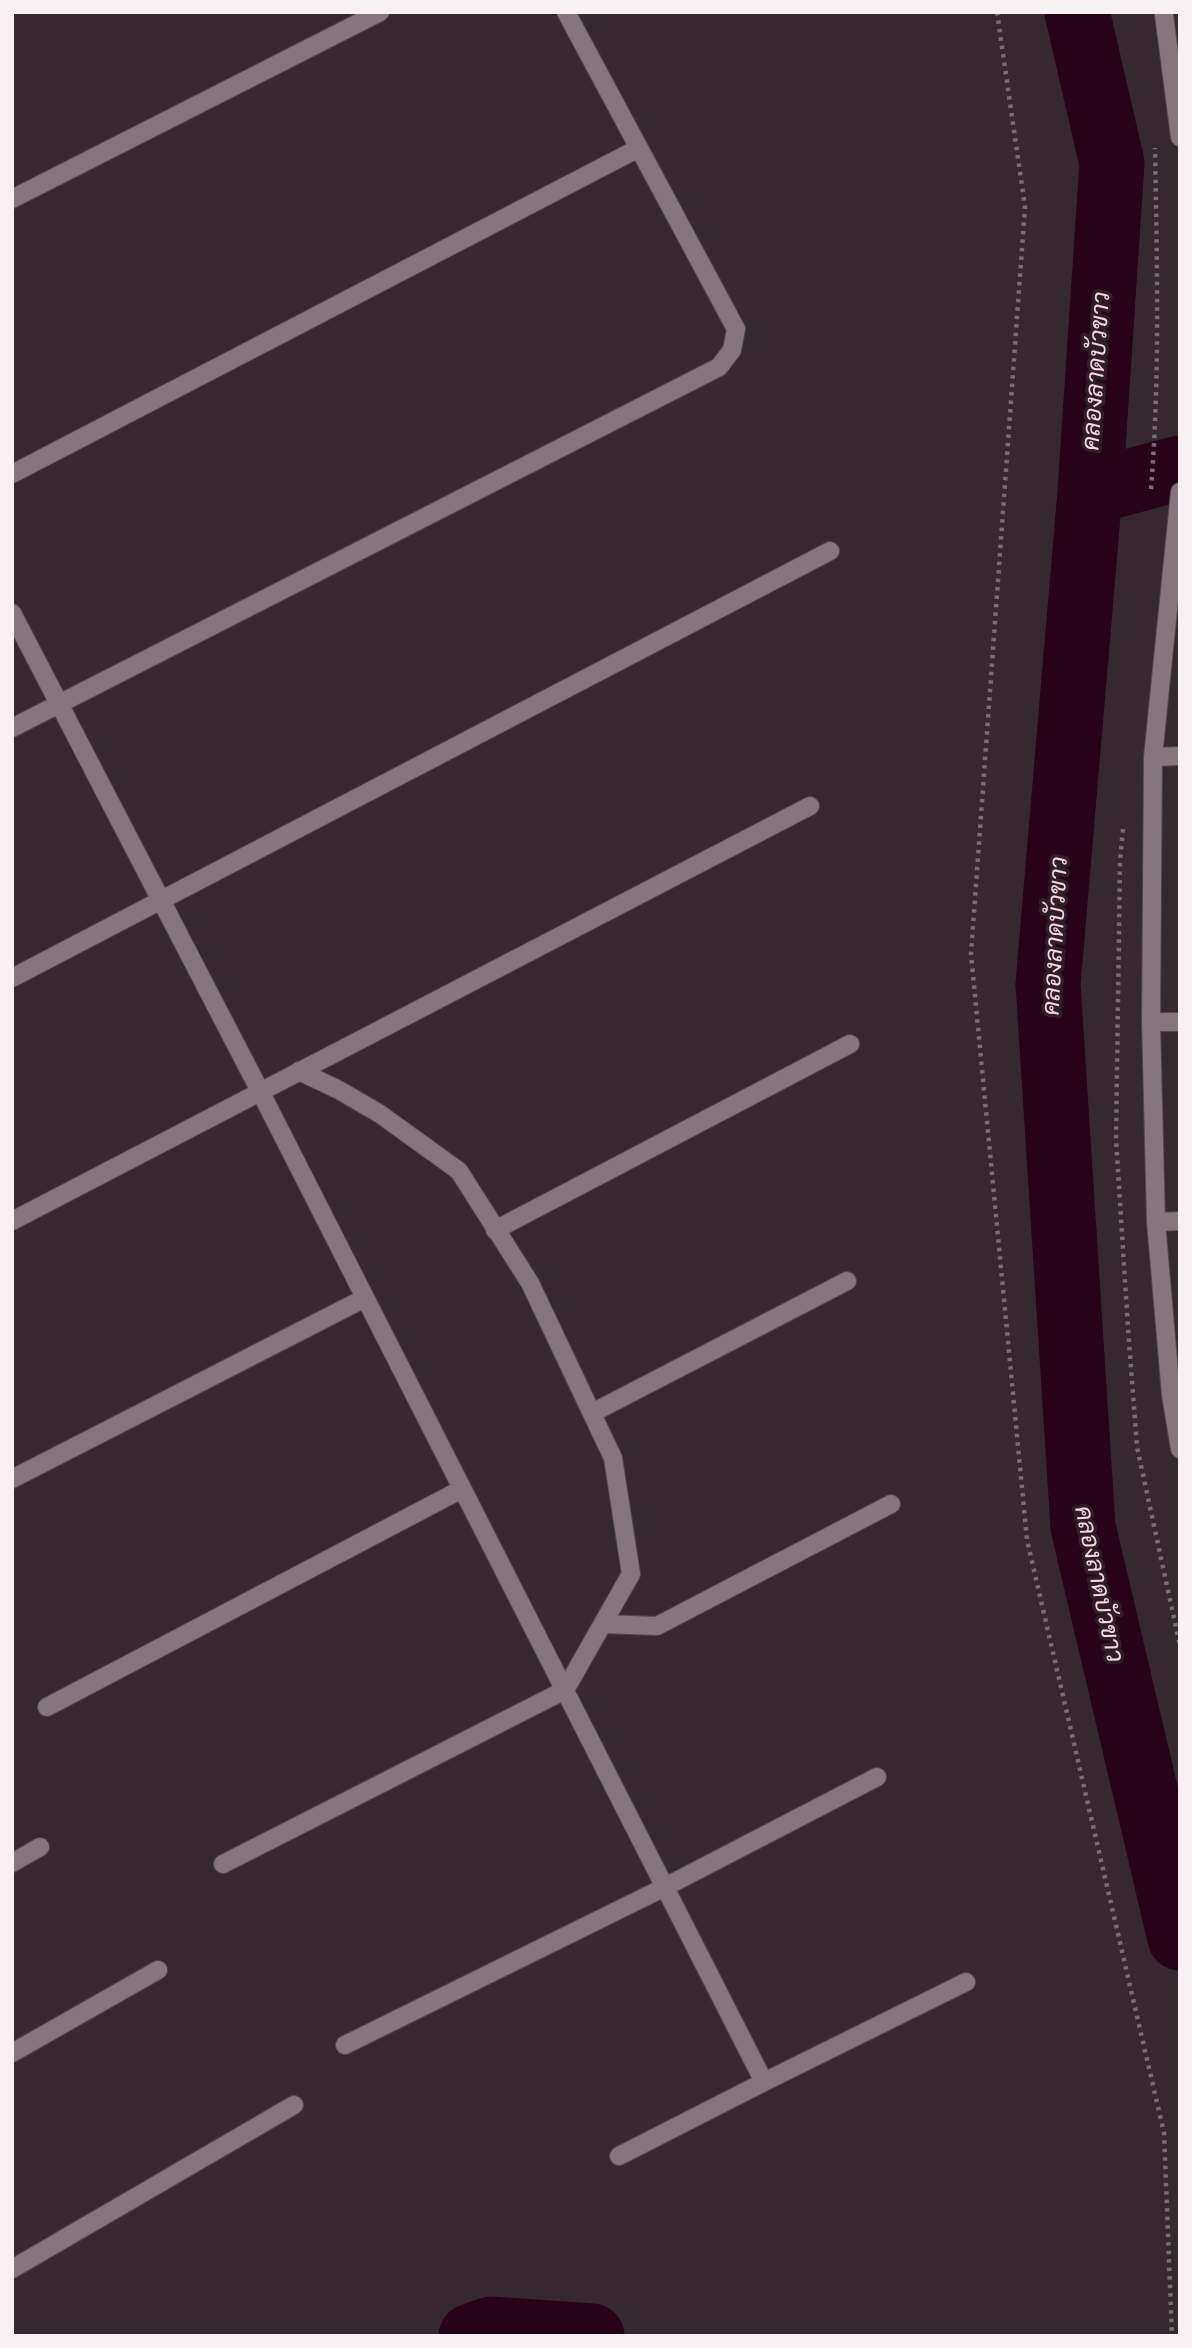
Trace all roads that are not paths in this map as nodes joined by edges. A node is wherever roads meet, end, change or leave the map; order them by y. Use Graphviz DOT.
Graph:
graph roads {
  1 [pos="380,12"];
  2 [pos="566,12"];
  3 [pos="1164,15"];
  4 [pos="1180,137"];
  5 [pos="639,148"];
  6 [pos="12,200"];
  7 [pos="12,474"];
  8 [pos="1180,492"];
  9 [pos="1179,499"];
  10 [pos="830,551"];
  11 [pos="12,613"];
  12 [pos="60,704"];
  13 [pos="12,728"];
  14 [pos="1180,756"];
  15 [pos="1153,757"];
  16 [pos="810,806"];
  17 [pos="162,900"];
  18 [pos="12,978"];
  19 [pos="1151,1022"];
  20 [pos="1180,1022"];
  21 [pos="850,1044"];
  22 [pos="299,1071"];
  23 [pos="260,1091"];
  24 [pos="12,1221"];
  25 [pos="1180,1221"];
  26 [pos="1156,1222"];
  27 [pos="495,1230"];
  28 [pos="847,1281"];
  29 [pos="365,1298"];
  30 [pos="1175,1395"];
  31 [pos="592,1413"];
  32 [pos="1180,1448"];
  33 [pos="12,1479"];
  34 [pos="462,1489"];
  35 [pos="891,1504"];
  36 [pos="603,1624"];
  37 [pos="565,1690"];
  38 [pos="47,1707"];
  39 [pos="877,1777"];
  40 [pos="40,1847"];
  41 [pos="12,1863"];
  42 [pos="223,1864"];
  43 [pos="665,1888"];
  44 [pos="158,1970"];
  45 [pos="966,1982"];
  46 [pos="345,2045"];
  47 [pos="12,2053"];
  48 [pos="764,2082"];
  49 [pos="294,2105"];
  50 [pos="619,2156"];
  51 [pos="12,2269"];
  1 -- 6 [label="street"];
  2 -- 5 [label="street"];
  3 -- 4 [label="street"];
  5 -- 7 [label="street"];
  5 -- 12 [label="street"];
  8 -- 9 [label="street"];
  9 -- 15 [label="street"];
  10 -- 17 [label="street"];
  11 -- 12 [label="street"];
  12 -- 13 [label="street"];
  12 -- 17 [label="street"];
  14 -- 15 [label="street"];
  15 -- 19 [label="street"];
  16 -- 22 [label="street"];
  17 -- 18 [label="street"];
  17 -- 23 [label="street"];
  19 -- 20 [label="street"];
  19 -- 26 [label="street"];
  21 -- 27 [label="street"];
  22 -- 23 [label="street"];
  22 -- 27 [label="street"];
  23 -- 24 [label="street"];
  23 -- 29 [label="street"];
  25 -- 26 [label="street"];
  26 -- 30 [label="street"];
  27 -- 31 [label="street"];
  28 -- 31 [label="street"];
  29 -- 33 [label="street"];
  29 -- 34 [label="street"];
  30 -- 32 [label="street"];
  31 -- 36 [label="street"];
  34 -- 37 [label="street"];
  34 -- 38 [label="street"];
  35 -- 36 [label="street"];
  36 -- 37 [label="street"];
  37 -- 42 [label="street"];
  37 -- 43 [label="street"];
  39 -- 43 [label="street"];
  40 -- 41 [label="street"];
  43 -- 46 [label="street"];
  43 -- 48 [label="street"];
  44 -- 47 [label="street"];
  45 -- 48 [label="street"];
  48 -- 50 [label="street"];
  49 -- 51 [label="street"];
}
